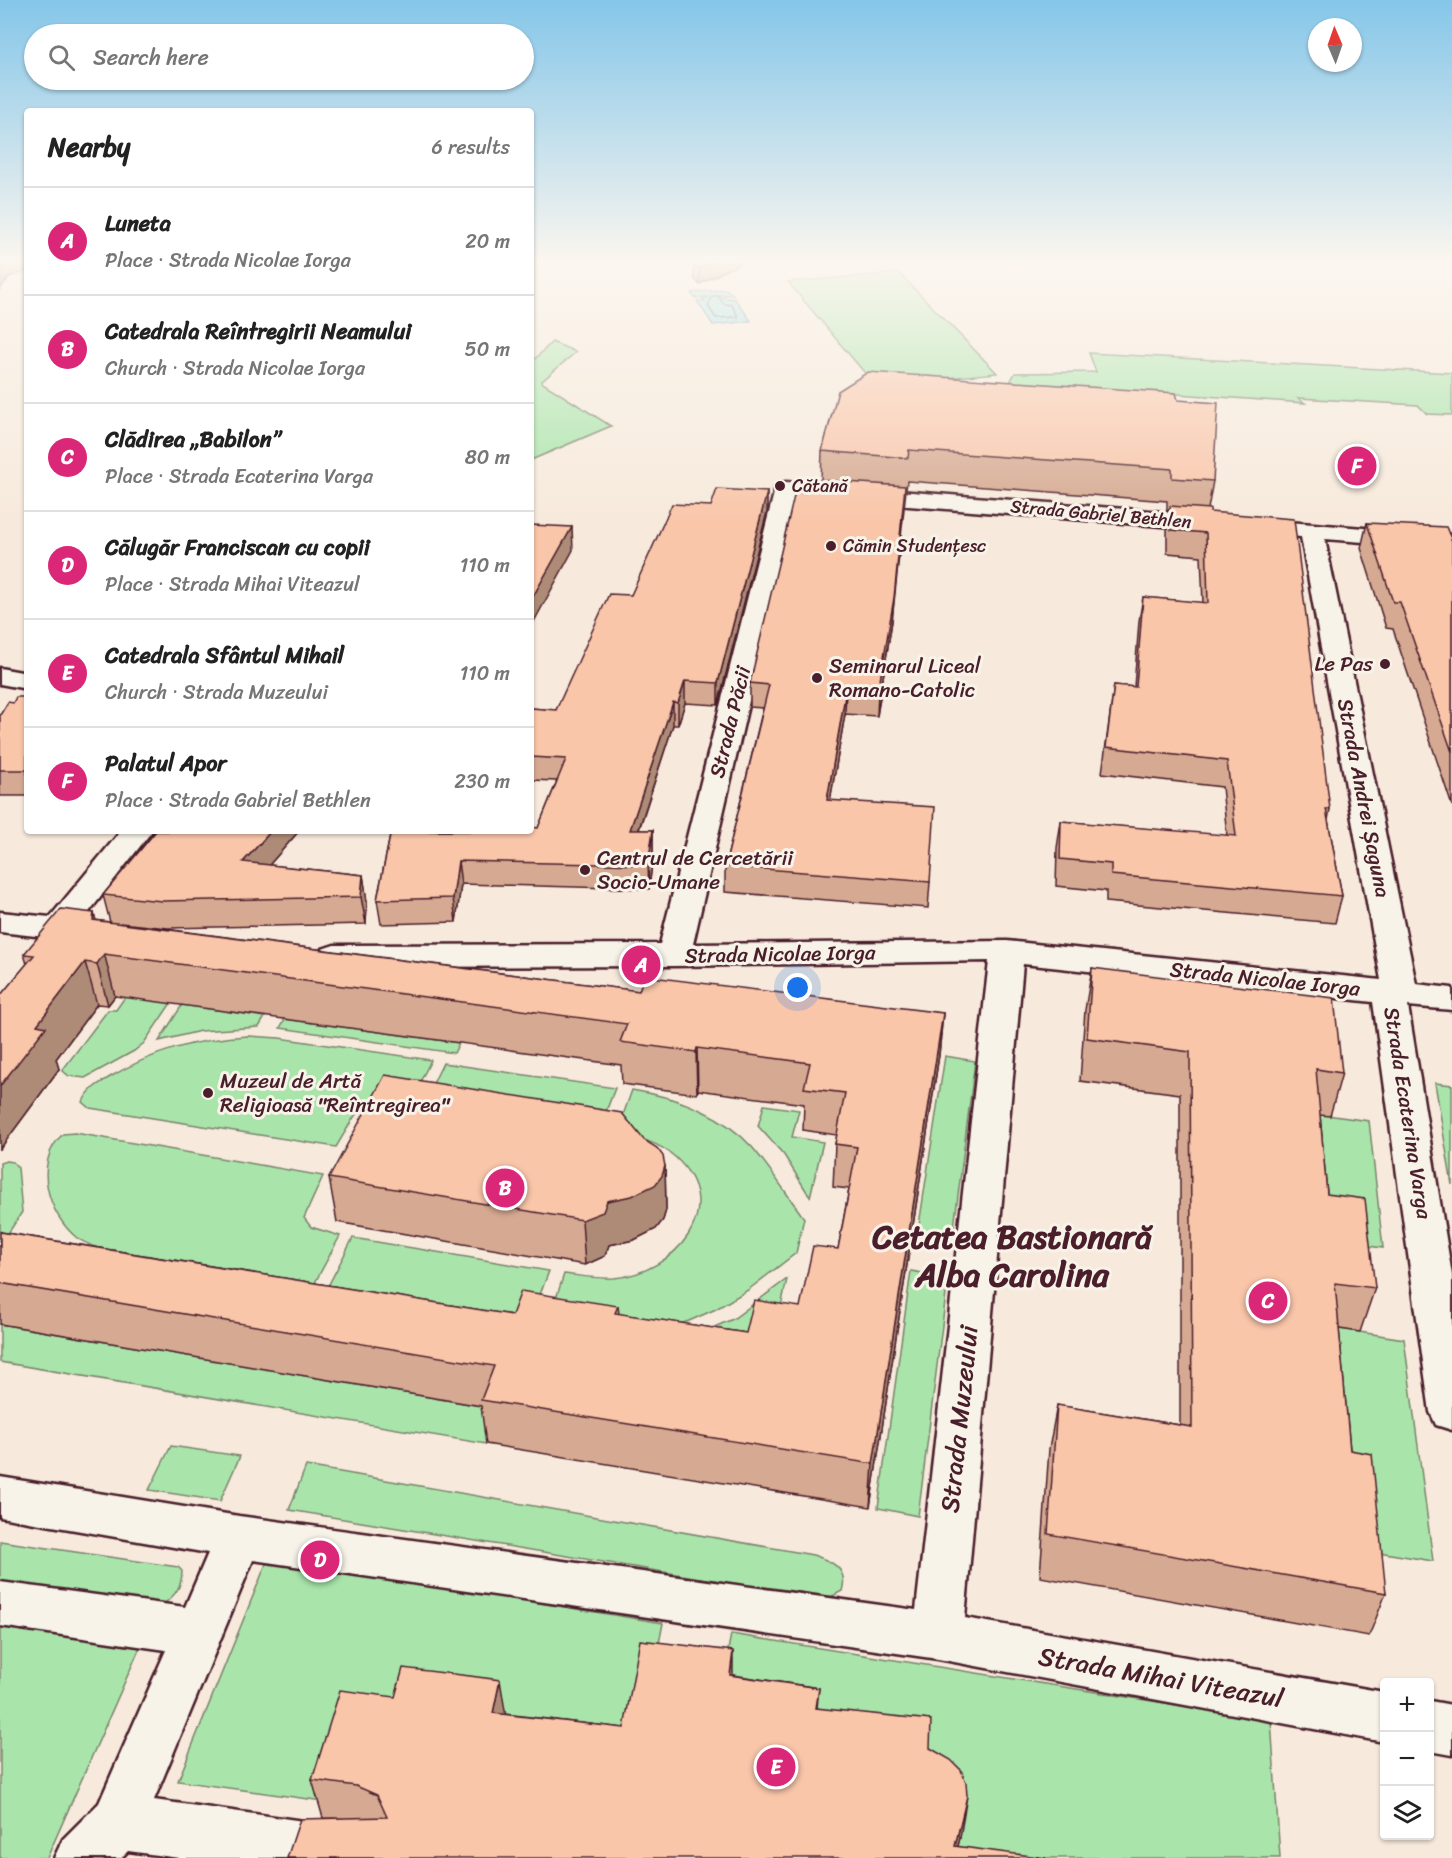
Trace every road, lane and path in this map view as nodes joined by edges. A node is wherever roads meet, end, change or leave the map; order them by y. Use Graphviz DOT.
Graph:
graph roads {
  1 [pos="786,489"];
  2 [pos="1312,532"];
  3 [pos="1452,542"];
  4 [pos="0,676"];
  5 [pos="24,680"];
  6 [pos="135,834"];
  7 [pos="0,922"];
  8 [pos="58,929"];
  9 [pos="117,936"];
  10 [pos="1007,951"];
  11 [pos="674,955"];
  12 [pos="306,956"];
  13 [pos="1395,993"];
  14 [pos="1452,999"];
  15 [pos="1452,1412"];
  16 [pos="0,1497"];
  17 [pos="239,1537"];
  18 [pos="0,1604"];
  19 [pos="199,1632"];
  20 [pos="938,1636"];
  21 [pos="1380,1717"];
  22 [pos="1434,1727"];
  23 [pos="1452,1730"];
  24 [pos="100,1840"];
  25 [pos="367,1858"];
  1 -- 2 [label="street, Strada Gabriel Bethlen"];
  1 -- 11 [label="street, Strada Păcii"];
  2 -- 3 [label="street, Strada Gabriel Bethlen"];
  2 -- 13 [label="street, Strada Andrei Șaguna"];
  4 -- 5 [label="street"];
  6 -- 8 [label="street"];
  7 -- 8 [label="street"];
  8 -- 9 [label="street"];
  10 -- 11 [label="street, Strada Nicolae Iorga"];
  10 -- 13 [label="street, Strada Nicolae Iorga"];
  10 -- 20 [label="street, Strada Muzeului"];
  11 -- 12 [label="street, Strada Nicolae Iorga"];
  13 -- 14 [label="street, Strada Nicolae Iorga"];
  13 -- 15 [label="street, Strada Ecaterina Varga"];
  16 -- 17 [label="street, Strada Mihai Viteazul"];
  17 -- 19 [label="street"];
  17 -- 20 [label="street, Strada Mihai Viteazul"];
  18 -- 19 [label="street"];
  19 -- 24 [label="street"];
  20 -- 21 [label="street, Strada Mihai Viteazul"];
  22 -- 23 [label="street"];
  24 -- 25 [label="street"];
}
